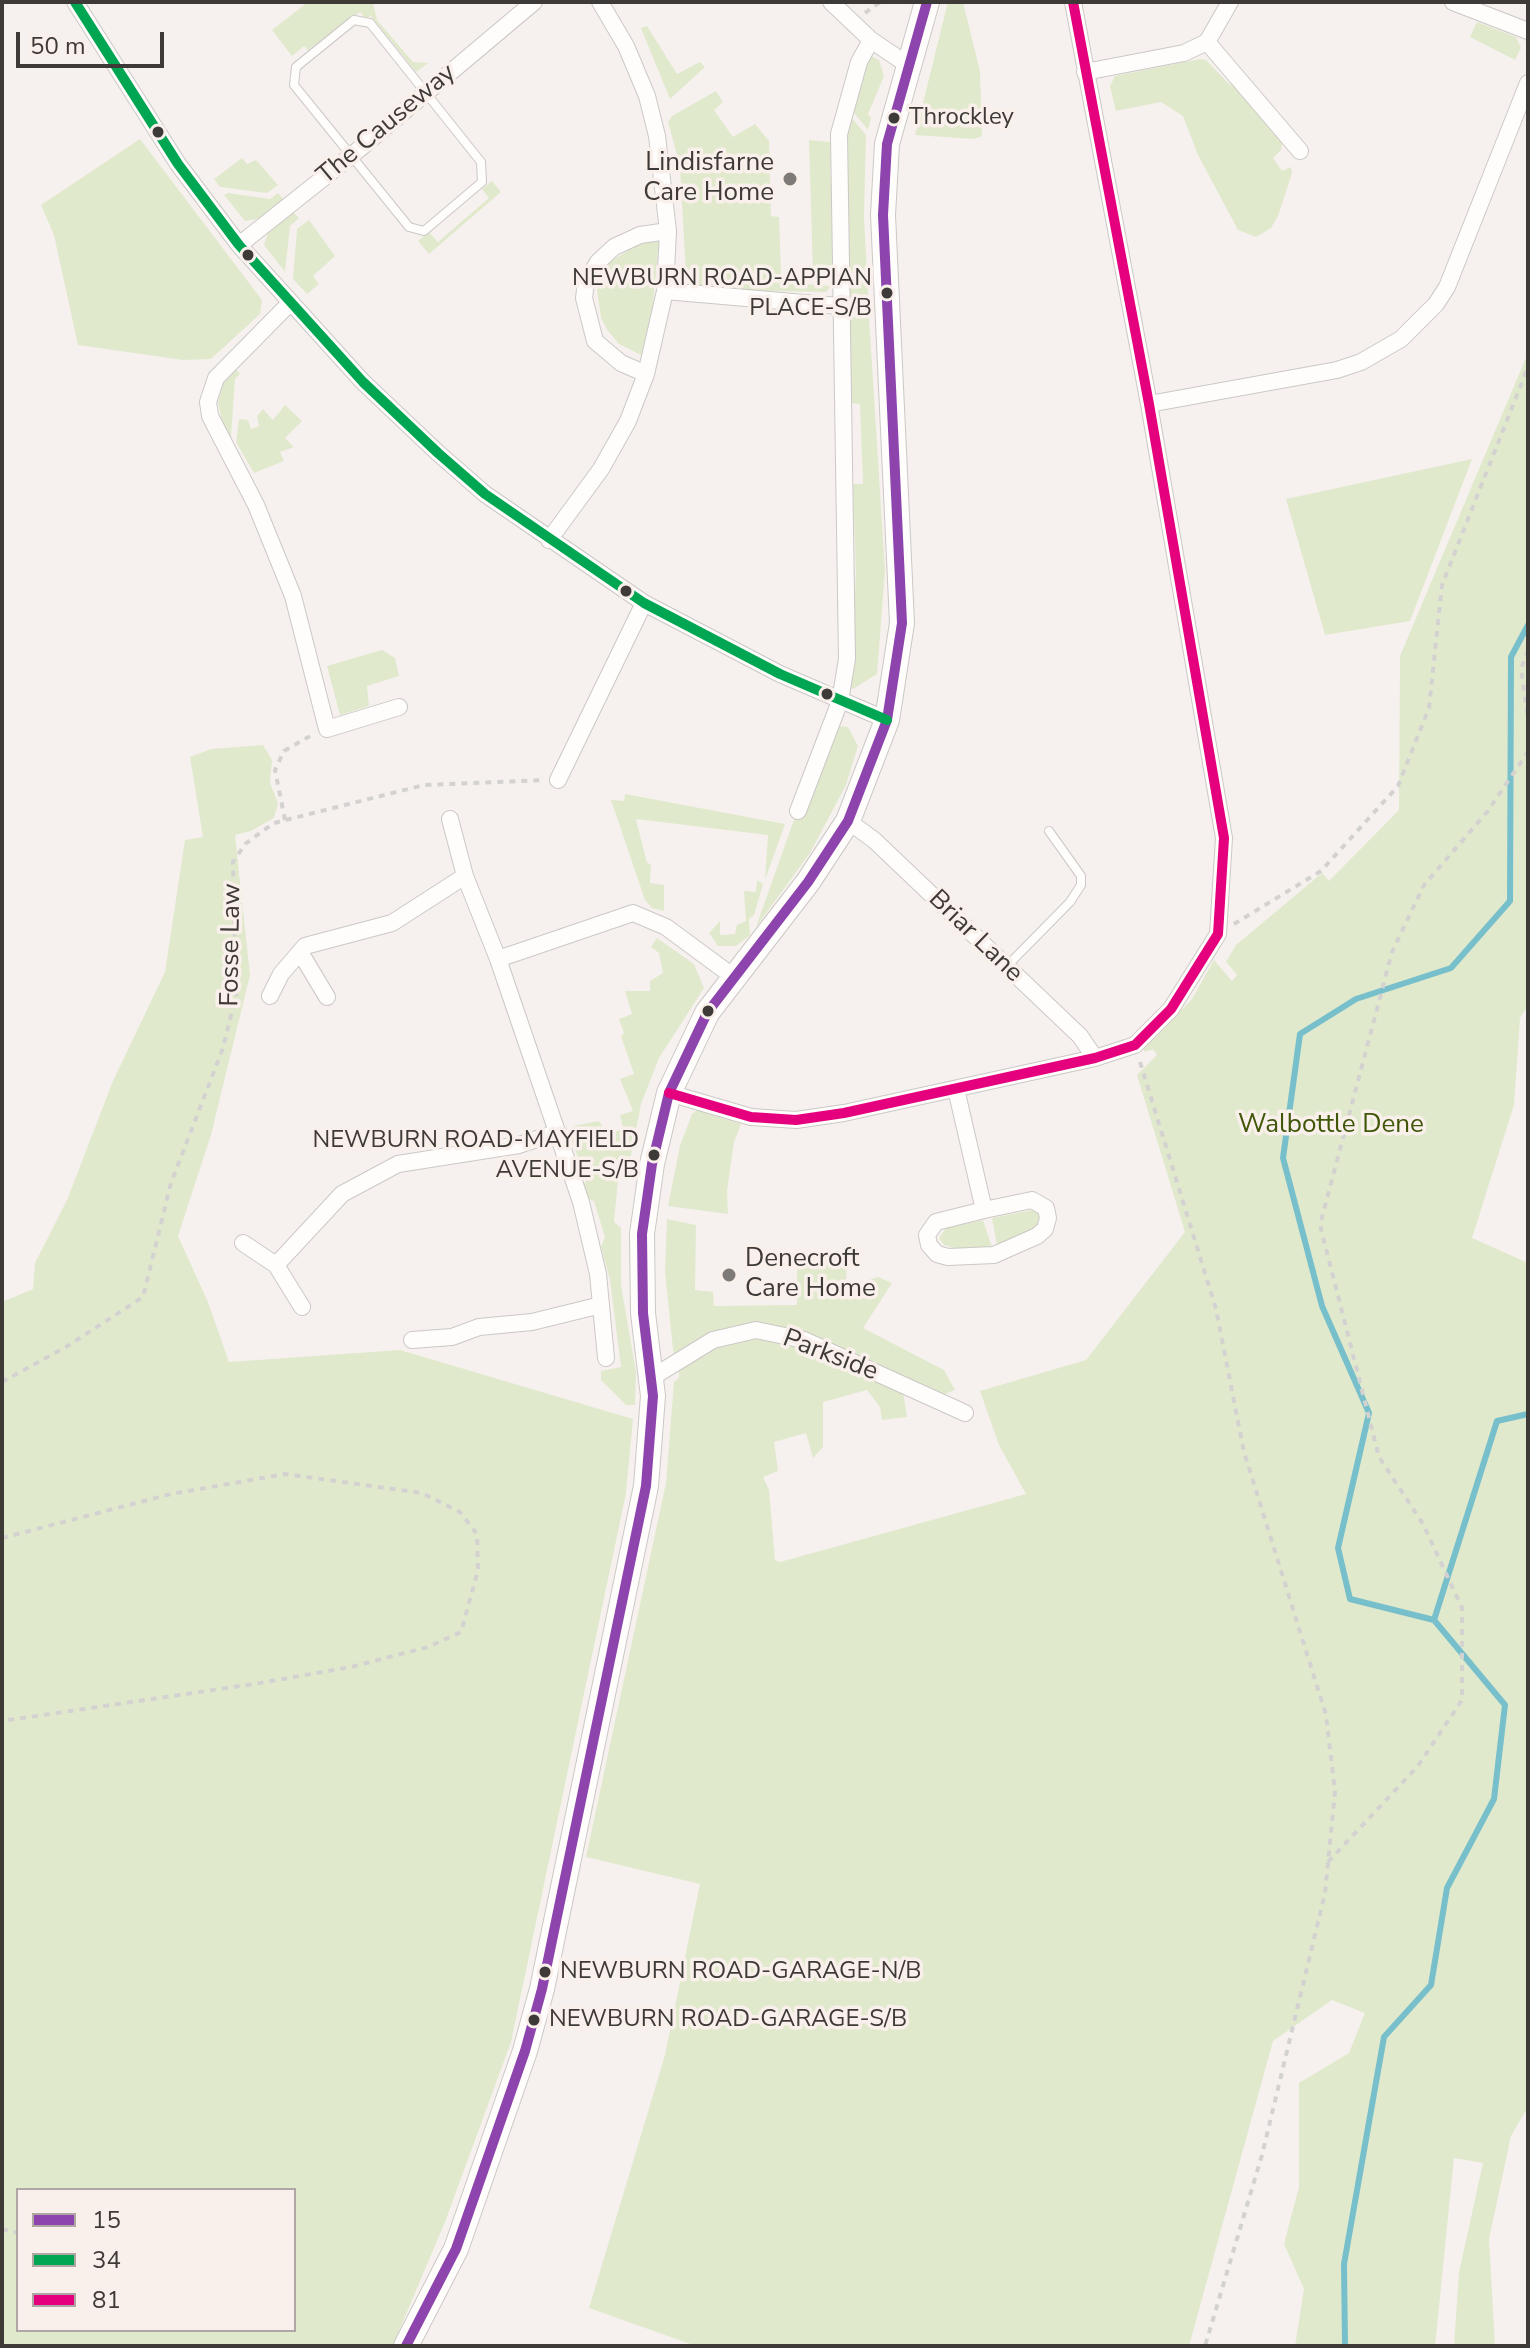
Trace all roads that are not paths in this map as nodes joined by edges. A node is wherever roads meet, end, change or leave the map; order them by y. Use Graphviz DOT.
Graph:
graph roads {
  1 [pos="75,2"];
  2 [pos="534,2"];
  3 [pos="600,2"];
  4 [pos="831,2"];
  5 [pos="927,2"];
  6 [pos="1073,2"];
  7 [pos="1230,2"];
  8 [pos="1453,2"];
  9 [pos="1528,31"];
  10 [pos="871,40"];
  11 [pos="1207,42"];
  12 [pos="908,65"];
  13 [pos="1085,72"];
  14 [pos="1528,83"];
  15 [pos="426,93"];
  16 [pos="1300,151"];
  17 [pos="351,156"];
  18 [pos="668,231"];
  19 [pos="239,245"];
  20 [pos="665,291"];
  21 [pos="289,304"];
  22 [pos="839,306"];
  23 [pos="646,374"];
  24 [pos="1149,404"];
  25 [pos="549,540"];
  26 [pos="644,603"];
  27 [pos="840,701"];
  28 [pos="399,707"];
  29 [pos="887,720"];
  30 [pos="558,780"];
  31 [pos="798,811"];
  32 [pos="450,819"];
  33 [pos="848,821"];
  34 [pos="1049,831"];
  35 [pos="465,876"];
  36 [pos="300,952"];
  37 [pos="498,959"];
  38 [pos="1006,967"];
  39 [pos="735,978"];
  40 [pos="270,996"];
  41 [pos="327,997"];
  42 [pos="1095,1058"];
  43 [pos="956,1089"];
  44 [pos="669,1093"];
  45 [pos="558,1132"];
  46 [pos="984,1210"];
  47 [pos="243,1243"];
  48 [pos="276,1265"];
  49 [pos="601,1305"];
  50 [pos="302,1307"];
  51 [pos="412,1340"];
  52 [pos="606,1358"];
  53 [pos="651,1378"];
  54 [pos="965,1413"];
  55 [pos="406,2346"];
  1 -- 19 [label="street"];
  2 -- 15 [label="street, The Causeway"];
  3 -- 18 [label="street"];
  4 -- 10 [label="street"];
  5 -- 12 [label="main road"];
  6 -- 13 [label="street"];
  7 -- 11 [label="street"];
  8 -- 9 [label="street"];
  10 -- 12 [label="street"];
  10 -- 22 [label="street"];
  11 -- 13 [label="street"];
  11 -- 16 [label="street"];
  12 -- 29 [label="main road"];
  13 -- 24 [label="street"];
  14 -- 24 [label="street"];
  15 -- 17 [label="street, The Causeway"];
  15 -- 17 [label="lane"];
  15 -- 17 [label="lane"];
  17 -- 19 [label="street, The Causeway"];
  18 -- 20 [label="street"];
  18 -- 23 [label="street"];
  19 -- 21 [label="street"];
  20 -- 22 [label="street"];
  20 -- 23 [label="street"];
  21 -- 25 [label="street"];
  21 -- 28 [label="street"];
  22 -- 27 [label="street"];
  23 -- 25 [label="street"];
  24 -- 42 [label="street"];
  25 -- 26 [label="street"];
  26 -- 27 [label="street"];
  26 -- 30 [label="street"];
  27 -- 29 [label="street"];
  27 -- 31 [label="street"];
  29 -- 33 [label="main road"];
  32 -- 35 [label="street"];
  33 -- 38 [label="street, Briar Lane"];
  33 -- 39 [label="main road"];
  34 -- 38 [label="lane"];
  35 -- 36 [label="street"];
  35 -- 37 [label="street"];
  36 -- 40 [label="street"];
  36 -- 41 [label="street"];
  37 -- 39 [label="street"];
  37 -- 45 [label="street"];
  38 -- 42 [label="street, Briar Lane"];
  39 -- 44 [label="main road"];
  42 -- 43 [label="street"];
  43 -- 44 [label="street"];
  43 -- 46 [label="street"];
  44 -- 53 [label="main road"];
  45 -- 48 [label="street"];
  45 -- 49 [label="street"];
  46 -- 46 [label="street"];
  47 -- 48 [label="street"];
  48 -- 50 [label="street"];
  49 -- 51 [label="street"];
  49 -- 52 [label="street"];
  53 -- 54 [label="street, Parkside"];
  53 -- 55 [label="main road"];
}
